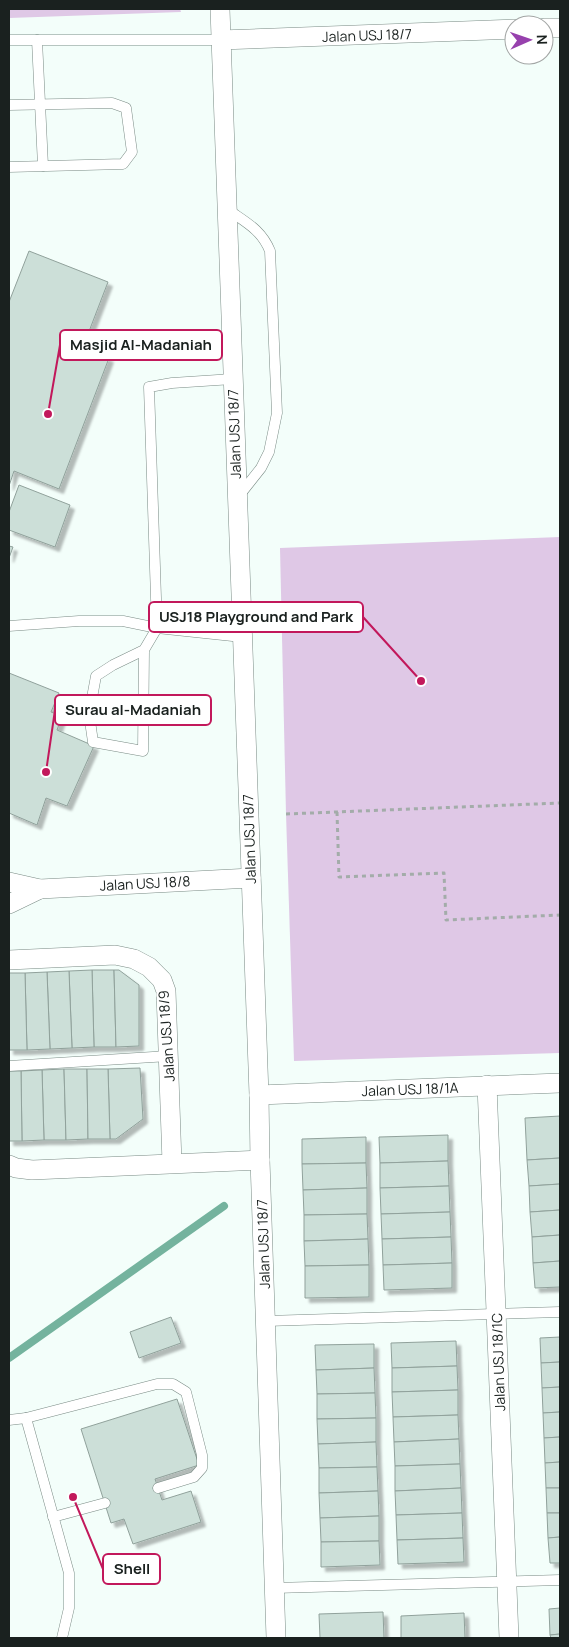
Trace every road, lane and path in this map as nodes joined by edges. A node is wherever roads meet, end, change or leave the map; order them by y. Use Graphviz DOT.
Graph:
graph roads {
  1 [pos="220,9"];
  2 [pos="504,29"];
  3 [pos="9,40"];
  4 [pos="37,40"];
  5 [pos="220,40"];
  6 [pos="40,104"];
  7 [pos="9,105"];
  8 [pos="43,166"];
  9 [pos="9,167"];
  10 [pos="227,209"];
  11 [pos="232,379"];
  12 [pos="237,500"];
  13 [pos="9,626"];
  14 [pos="157,628"];
  15 [pos="242,638"];
  16 [pos="144,650"];
  17 [pos="560,804"];
  18 [pos="337,812"];
  19 [pos="286,814"];
  20 [pos="251,878"];
  21 [pos="9,882"];
  22 [pos="40,889"];
  23 [pos="9,904"];
  24 [pos="560,915"];
  25 [pos="9,960"];
  26 [pos="169,1056"];
  27 [pos="9,1066"];
  28 [pos="560,1083"];
  29 [pos="487,1086"];
  30 [pos="259,1095"];
  31 [pos="260,1160"];
  32 [pos="172,1163"];
  33 [pos="9,1165"];
  34 [pos="560,1312"];
  35 [pos="496,1314"];
  36 [pos="266,1321"];
  37 [pos="26,1418"];
  38 [pos="9,1420"];
  39 [pos="158,1488"];
  40 [pos="104,1503"];
  41 [pos="53,1517"];
  42 [pos="560,1580"];
  43 [pos="507,1582"];
  44 [pos="274,1588"];
  45 [pos="62,1638"];
  46 [pos="276,1638"];
  47 [pos="509,1638"];
  1 -- 5 [label="street, Jalan USJ 18/7"];
  2 -- 5 [label="street, Jalan USJ 18/7"];
  3 -- 4 [label="lane"];
  4 -- 5 [label="lane"];
  4 -- 6 [label="lane"];
  5 -- 10 [label="street, Jalan USJ 18/7"];
  6 -- 7 [label="lane"];
  6 -- 8 [label="lane"];
  6 -- 8 [label="lane"];
  8 -- 9 [label="lane"];
  10 -- 11 [label="street, Jalan USJ 18/7"];
  10 -- 12 [label="lane"];
  11 -- 12 [label="street, Jalan USJ 18/7"];
  11 -- 14 [label="lane"];
  12 -- 15 [label="street, Jalan USJ 18/7"];
  13 -- 14 [label="lane"];
  14 -- 15 [label="lane"];
  14 -- 16 [label="lane"];
  15 -- 20 [label="street, Jalan USJ 18/7"];
  16 -- 16 [label="lane"];
  17 -- 18 [label="path"];
  18 -- 19 [label="path"];
  18 -- 24 [label="path"];
  20 -- 22 [label="street, Jalan USJ 18/8"];
  20 -- 30 [label="street, Jalan USJ 18/7"];
  21 -- 22 [label="street, Jalan USJ 18/8"];
  22 -- 23 [label="street, Jalan USJ 18/8"];
  25 -- 26 [label="street, Jalan USJ 18/9"];
  26 -- 27 [label="lane"];
  26 -- 32 [label="street, Jalan USJ 18/9"];
  28 -- 29 [label="street, Jalan USJ 18/1A"];
  29 -- 30 [label="street, Jalan USJ 18/1A"];
  29 -- 35 [label="street, Jalan USJ 18/1C"];
  30 -- 31 [label="street, Jalan USJ 18/7"];
  31 -- 32 [label="street"];
  31 -- 36 [label="street, Jalan USJ 18/7"];
  32 -- 33 [label="street"];
  34 -- 35 [label="lane"];
  35 -- 36 [label="lane"];
  35 -- 43 [label="street, Jalan USJ 18/1C"];
  36 -- 44 [label="street, Jalan USJ 18/7"];
  37 -- 38 [label="lane"];
  37 -- 39 [label="lane"];
  37 -- 41 [label="lane"];
  40 -- 41 [label="lane"];
  41 -- 45 [label="lane"];
  42 -- 43 [label="lane"];
  43 -- 44 [label="lane"];
  43 -- 47 [label="street, Jalan USJ 18/1C"];
  44 -- 46 [label="street, Jalan USJ 18/7"];
}
